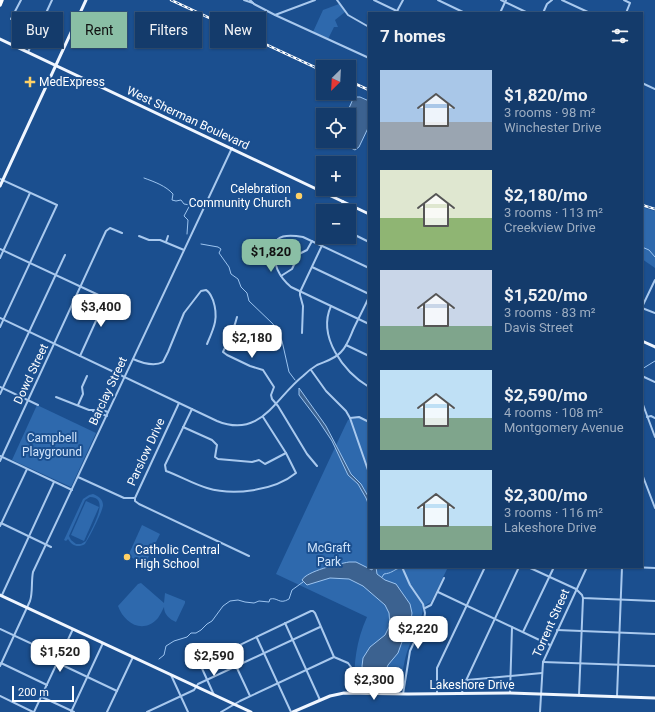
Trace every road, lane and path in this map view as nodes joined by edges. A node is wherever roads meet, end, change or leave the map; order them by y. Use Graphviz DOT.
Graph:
graph roads {
  1 [pos="1,0"];
  2 [pos="20,0"];
  3 [pos="52,0"];
  4 [pos="86,0"];
  5 [pos="244,0"];
  6 [pos="250,0"];
  7 [pos="315,0"];
  8 [pos="337,0"];
  9 [pos="374,0"];
  10 [pos="403,0"];
  11 [pos="438,0"];
  12 [pos="501,0"];
  13 [pos="552,0"];
  14 [pos="562,0"];
  15 [pos="624,0"];
  16 [pos="506,1"];
  17 [pos="254,4"];
  18 [pos="0,5"];
  19 [pos="397,12"];
  20 [pos="463,12"];
  21 [pos="500,12"];
  22 [pos="526,12"];
  23 [pos="543,12"];
  24 [pos="588,12"];
  25 [pos="626,12"];
  26 [pos="275,15"];
  27 [pos="11,19"];
  28 [pos="368,26"];
  29 [pos="0,39"];
  30 [pos="28,52"];
  31 [pos="368,58"];
  32 [pos="56,66"];
  33 [pos="643,83"];
  34 [pos="655,89"];
  35 [pos="232,148"];
  36 [pos="2,180"];
  37 [pos="0,186"];
  38 [pos="30,193"];
  39 [pos="343,201"];
  40 [pos="342,204"];
  41 [pos="368,214"];
  42 [pos="122,233"];
  43 [pos="139,236"];
  44 [pos="168,236"];
  45 [pos="356,236"];
  46 [pos="312,241"];
  47 [pos="166,242"];
  48 [pos="368,242"];
  49 [pos="322,246"];
  50 [pos="0,249"];
  51 [pos="4,250"];
  52 [pos="184,250"];
  53 [pos="64,255"];
  54 [pos="0,258"];
  55 [pos="29,262"];
  56 [pos="312,267"];
  57 [pos="368,268"];
  58 [pos="55,274"];
  59 [pos="281,276"];
  60 [pos="655,280"];
  61 [pos="81,286"];
  62 [pos="300,292"];
  63 [pos="368,295"];
  64 [pos="368,297"];
  65 [pos="331,306"];
  66 [pos="643,306"];
  67 [pos="643,308"];
  68 [pos="655,313"];
  69 [pos="237,317"];
  70 [pos="0,318"];
  71 [pos="358,319"];
  72 [pos="3,320"];
  73 [pos="368,324"];
  74 [pos="0,327"];
  75 [pos="29,332"];
  76 [pos="302,332"];
  77 [pos="643,341"];
  78 [pos="54,344"];
  79 [pos="207,344"];
  80 [pos="346,345"];
  81 [pos="655,347"];
  82 [pos="80,356"];
  83 [pos="337,356"];
  84 [pos="368,356"];
  85 [pos="133,359"];
  86 [pos="311,370"];
  87 [pos="87,376"];
  88 [pos="643,376"];
  89 [pos="125,377"];
  90 [pos="655,382"];
  91 [pos="368,387"];
  92 [pos="1,388"];
  93 [pos="0,394"];
  94 [pos="56,397"];
  95 [pos="28,400"];
  96 [pos="179,403"];
  97 [pos="276,404"];
  98 [pos="38,405"];
  99 [pos="78,405"];
  100 [pos="643,405"];
  101 [pos="192,409"];
  102 [pos="92,410"];
  103 [pos="108,412"];
  104 [pos="107,416"];
  105 [pos="263,417"];
  106 [pos="647,417"];
  107 [pos="350,418"];
  108 [pos="655,418"];
  109 [pos="368,422"];
  110 [pos="183,427"];
  111 [pos="655,437"];
  112 [pos="286,453"];
  113 [pos="1,456"];
  114 [pos="0,461"];
  115 [pos="317,466"];
  116 [pos="27,469"];
  117 [pos="368,469"];
  118 [pos="78,477"];
  119 [pos="643,477"];
  120 [pos="54,482"];
  121 [pos="72,490"];
  122 [pos="135,498"];
  123 [pos="655,508"];
  124 [pos="0,524"];
  125 [pos="29,536"];
  126 [pos="46,544"];
  127 [pos="51,547"];
  128 [pos="250,556"];
  129 [pos="402,568"];
  130 [pos="485,568"];
  131 [pos="519,568"];
  132 [pos="530,568"];
  133 [pos="554,568"];
  134 [pos="586,568"];
  135 [pos="622,568"];
  136 [pos="643,568"];
  137 [pos="655,568"];
  138 [pos="549,577"];
  139 [pos="444,578"];
  140 [pos="576,589"];
  141 [pos="438,592"];
  142 [pos="1,595"];
  143 [pos="582,598"];
  144 [pos="621,600"];
  145 [pos="655,601"];
  146 [pos="466,606"];
  147 [pos="27,607"];
  148 [pos="425,608"];
  149 [pos="495,619"];
  150 [pos="285,623"];
  151 [pos="321,626"];
  152 [pos="512,627"];
  153 [pos="0,629"];
  154 [pos="73,629"];
  155 [pos="557,630"];
  156 [pos="581,631"];
  157 [pos="523,632"];
  158 [pos="620,632"];
  159 [pos="655,634"];
  160 [pos="14,635"];
  161 [pos="257,638"];
  162 [pos="292,640"];
  163 [pos="103,643"];
  164 [pos="550,645"];
  165 [pos="229,651"];
  166 [pos="264,653"];
  167 [pos="60,657"];
  168 [pos="133,657"];
  169 [pos="334,657"];
  170 [pos="58,662"];
  171 [pos="543,662"];
  172 [pos="0,664"];
  173 [pos="580,664"];
  174 [pos="618,665"];
  175 [pos="236,666"];
  176 [pos="655,666"];
  177 [pos="306,670"];
  178 [pos="542,673"];
  179 [pos="171,675"];
  180 [pos="510,676"];
  181 [pos="87,677"];
  182 [pos="207,679"];
  183 [pos="467,680"];
  184 [pos="278,683"];
  185 [pos="47,685"];
  186 [pos="196,687"];
  187 [pos="118,691"];
  188 [pos="352,693"];
  189 [pos="462,693"];
  190 [pos="510,693"];
  191 [pos="403,694"];
  192 [pos="437,694"];
  193 [pos="541,694"];
  194 [pos="214,695"];
  195 [pos="579,695"];
  196 [pos="0,696"];
  197 [pos="181,696"];
  198 [pos="250,696"];
  199 [pos="617,696"];
  200 [pos="42,697"];
  201 [pos="655,698"];
  202 [pos="320,700"];
  203 [pos="234,704"];
  204 [pos="154,709"];
  205 [pos="34,712"];
  206 [pos="72,712"];
  207 [pos="108,712"];
  208 [pos="147,712"];
  209 [pos="155,712"];
  210 [pos="188,712"];
  211 [pos="221,712"];
  212 [pos="251,712"];
  213 [pos="292,712"];
  214 [pos="540,712"];
  1 -- 18 [label="highway"];
  2 -- 27 [label="street"];
  3 -- 30 [label="street"];
  4 -- 32 [label="main road"];
  5 -- 17 [label="street"];
  6 -- 17 [label="street"];
  7 -- 26 [label="street"];
  8 -- 28 [label="street"];
  9 -- 19 [label="street"];
  10 -- 19 [label="street"];
  11 -- 20 [label="street"];
  12 -- 16 [label="street"];
  13 -- 23 [label="street"];
  14 -- 24 [label="street"];
  15 -- 25 [label="street"];
  16 -- 21 [label="street"];
  16 -- 22 [label="street"];
  17 -- 26 [label="street"];
  26 -- 31 [label="street"];
  29 -- 30 [label="main road, West Sherman Boulevard"];
  30 -- 32 [label="main road, West Sherman Boulevard"];
  32 -- 35 [label="main road, West Sherman Boulevard"];
  32 -- 36 [label="main road"];
  33 -- 34 [label="street"];
  35 -- 39 [label="main road, West Sherman Boulevard"];
  35 -- 52 [label="street, Barclay Street"];
  36 -- 37 [label="main road"];
  36 -- 38 [label="street"];
  38 -- 51 [label="street"];
  38 -- 55 [label="street"];
  39 -- 40 [label="street"];
  39 -- 41 [label="main road, West Sherman Boulevard"];
  42 -- 61 [label="street, Dowd Street"];
  43 -- 47 [label="street"];
  44 -- 47 [label="street"];
  45 -- 48 [label="street"];
  46 -- 49 [label="street"];
  46 -- 59 [label="street"];
  46 -- 59 [label="street"];
  47 -- 52 [label="street"];
  49 -- 56 [label="street"];
  49 -- 57 [label="street"];
  50 -- 51 [label="street"];
  51 -- 54 [label="street"];
  51 -- 55 [label="street"];
  52 -- 85 [label="street, Barclay Street"];
  53 -- 58 [label="street"];
  55 -- 58 [label="street"];
  55 -- 72 [label="street"];
  56 -- 62 [label="street"];
  56 -- 63 [label="street"];
  58 -- 61 [label="street"];
  58 -- 75 [label="street"];
  59 -- 62 [label="street"];
  60 -- 66 [label="street"];
  61 -- 78 [label="street, Dowd Street"];
  61 -- 82 [label="street"];
  62 -- 65 [label="street"];
  62 -- 76 [label="street"];
  64 -- 71 [label="street"];
  65 -- 71 [label="street"];
  65 -- 83 [label="street"];
  67 -- 68 [label="street"];
  69 -- 97 [label="street"];
  70 -- 72 [label="street"];
  71 -- 73 [label="street"];
  71 -- 80 [label="street"];
  72 -- 74 [label="street"];
  72 -- 75 [label="street"];
  75 -- 78 [label="street"];
  75 -- 92 [label="street"];
  77 -- 81 [label="main road"];
  78 -- 82 [label="street"];
  78 -- 95 [label="street, Dowd Street"];
  79 -- 85 [label="street"];
  80 -- 83 [label="street"];
  80 -- 84 [label="street"];
  82 -- 89 [label="street"];
  83 -- 86 [label="street"];
  83 -- 91 [label="street"];
  85 -- 89 [label="street, Barclay Street"];
  86 -- 97 [label="street"];
  86 -- 107 [label="street"];
  87 -- 99 [label="street"];
  88 -- 90 [label="street"];
  89 -- 96 [label="street"];
  89 -- 103 [label="street, Barclay Street"];
  92 -- 93 [label="street"];
  92 -- 95 [label="street"];
  94 -- 99 [label="street"];
  95 -- 98 [label="street"];
  95 -- 113 [label="street, Dowd Street"];
  96 -- 101 [label="street"];
  96 -- 122 [label="street, Parslow Drive"];
  97 -- 105 [label="street"];
  97 -- 115 [label="street"];
  99 -- 102 [label="street"];
  100 -- 106 [label="street"];
  101 -- 105 [label="street"];
  101 -- 110 [label="street"];
  102 -- 103 [label="street"];
  102 -- 104 [label="street"];
  103 -- 104 [label="street, Barclay Street"];
  104 -- 118 [label="street, Barclay Street"];
  105 -- 112 [label="street"];
  106 -- 108 [label="street"];
  106 -- 111 [label="street"];
  107 -- 109 [label="street"];
  107 -- 117 [label="street"];
  110 -- 112 [label="street"];
  110 -- 112 [label="street"];
  113 -- 114 [label="street, Dowd Street"];
  113 -- 116 [label="street"];
  116 -- 120 [label="street"];
  116 -- 124 [label="street"];
  118 -- 121 [label="street, Barclay Street"];
  118 -- 122 [label="street, Parslow Drive"];
  119 -- 123 [label="street"];
  120 -- 121 [label="street"];
  120 -- 125 [label="street"];
  121 -- 126 [label="street, Barclay Street"];
  122 -- 128 [label="street"];
  124 -- 125 [label="street"];
  125 -- 126 [label="street"];
  125 -- 142 [label="street"];
  126 -- 127 [label="street"];
  126 -- 147 [label="street, Barclay Street"];
  129 -- 148 [label="street"];
  130 -- 146 [label="street"];
  131 -- 149 [label="street"];
  132 -- 138 [label="street"];
  133 -- 138 [label="street"];
  134 -- 140 [label="street, Torrent Street"];
  135 -- 144 [label="street"];
  136 -- 137 [label="street"];
  138 -- 140 [label="street"];
  138 -- 157 [label="street"];
  139 -- 141 [label="street"];
  140 -- 143 [label="street"];
  140 -- 155 [label="street, Torrent Street"];
  141 -- 146 [label="street"];
  141 -- 148 [label="street"];
  142 -- 147 [label="main road"];
  143 -- 144 [label="street"];
  143 -- 156 [label="street"];
  144 -- 145 [label="street"];
  144 -- 158 [label="street"];
  146 -- 149 [label="street"];
  146 -- 192 [label="street"];
  147 -- 154 [label="main road"];
  147 -- 160 [label="street, Barclay Street"];
  148 -- 191 [label="street"];
  149 -- 152 [label="street"];
  149 -- 183 [label="street"];
  150 -- 151 [label="street"];
  150 -- 161 [label="street"];
  150 -- 162 [label="street"];
  151 -- 162 [label="street"];
  151 -- 169 [label="street"];
  152 -- 157 [label="street"];
  152 -- 180 [label="street"];
  153 -- 160 [label="street"];
  154 -- 163 [label="main road"];
  154 -- 167 [label="street"];
  155 -- 156 [label="street"];
  155 -- 164 [label="street, Torrent Street"];
  156 -- 158 [label="street"];
  156 -- 173 [label="street"];
  157 -- 164 [label="street"];
  158 -- 159 [label="street"];
  158 -- 174 [label="street"];
  160 -- 167 [label="street"];
  160 -- 172 [label="street, Barclay Street"];
  161 -- 165 [label="street"];
  161 -- 166 [label="street"];
  162 -- 166 [label="street"];
  162 -- 177 [label="street"];
  163 -- 168 [label="main road"];
  163 -- 181 [label="street"];
  164 -- 171 [label="street, Torrent Street"];
  165 -- 175 [label="street"];
  165 -- 182 [label="street"];
  166 -- 175 [label="street"];
  166 -- 184 [label="street"];
  167 -- 170 [label="street"];
  168 -- 179 [label="main road"];
  168 -- 187 [label="street"];
  169 -- 177 [label="street"];
  169 -- 188 [label="street"];
  170 -- 181 [label="street"];
  170 -- 185 [label="street"];
  171 -- 173 [label="street"];
  171 -- 178 [label="street, Torrent Street"];
  172 -- 185 [label="street"];
  173 -- 174 [label="street"];
  173 -- 195 [label="street"];
  174 -- 176 [label="street"];
  174 -- 199 [label="street"];
  175 -- 182 [label="street"];
  175 -- 198 [label="street"];
  177 -- 184 [label="street"];
  177 -- 202 [label="street"];
  178 -- 180 [label="street"];
  178 -- 193 [label="street, Torrent Street"];
  179 -- 186 [label="main road"];
  179 -- 197 [label="street"];
  180 -- 183 [label="street"];
  180 -- 190 [label="street"];
  181 -- 187 [label="street"];
  181 -- 206 [label="street"];
  182 -- 186 [label="street"];
  182 -- 194 [label="street"];
  183 -- 189 [label="street"];
  184 -- 198 [label="street"];
  184 -- 213 [label="street"];
  185 -- 200 [label="street"];
  186 -- 194 [label="main road"];
  186 -- 197 [label="street"];
  187 -- 207 [label="street"];
  188 -- 191 [label="main road, Lakeshore Drive"];
  188 -- 202 [label="main road, Lakeshore Drive"];
  189 -- 190 [label="main road, Lakeshore Drive"];
  189 -- 192 [label="main road, Lakeshore Drive"];
  190 -- 193 [label="main road, Lakeshore Drive"];
  191 -- 192 [label="main road, Lakeshore Drive"];
  193 -- 195 [label="main road, Lakeshore Drive"];
  193 -- 214 [label="street, Torrent Street"];
  194 -- 203 [label="main road"];
  195 -- 199 [label="main road, Lakeshore Drive"];
  196 -- 205 [label="street"];
  197 -- 204 [label="street"];
  197 -- 210 [label="street"];
  198 -- 203 [label="street"];
  199 -- 201 [label="main road, Lakeshore Drive"];
  200 -- 205 [label="street"];
  200 -- 206 [label="street"];
  202 -- 213 [label="main road, Lakeshore Drive"];
  203 -- 211 [label="street"];
  203 -- 212 [label="main road"];
  204 -- 208 [label="street"];
  204 -- 209 [label="street"];
}
